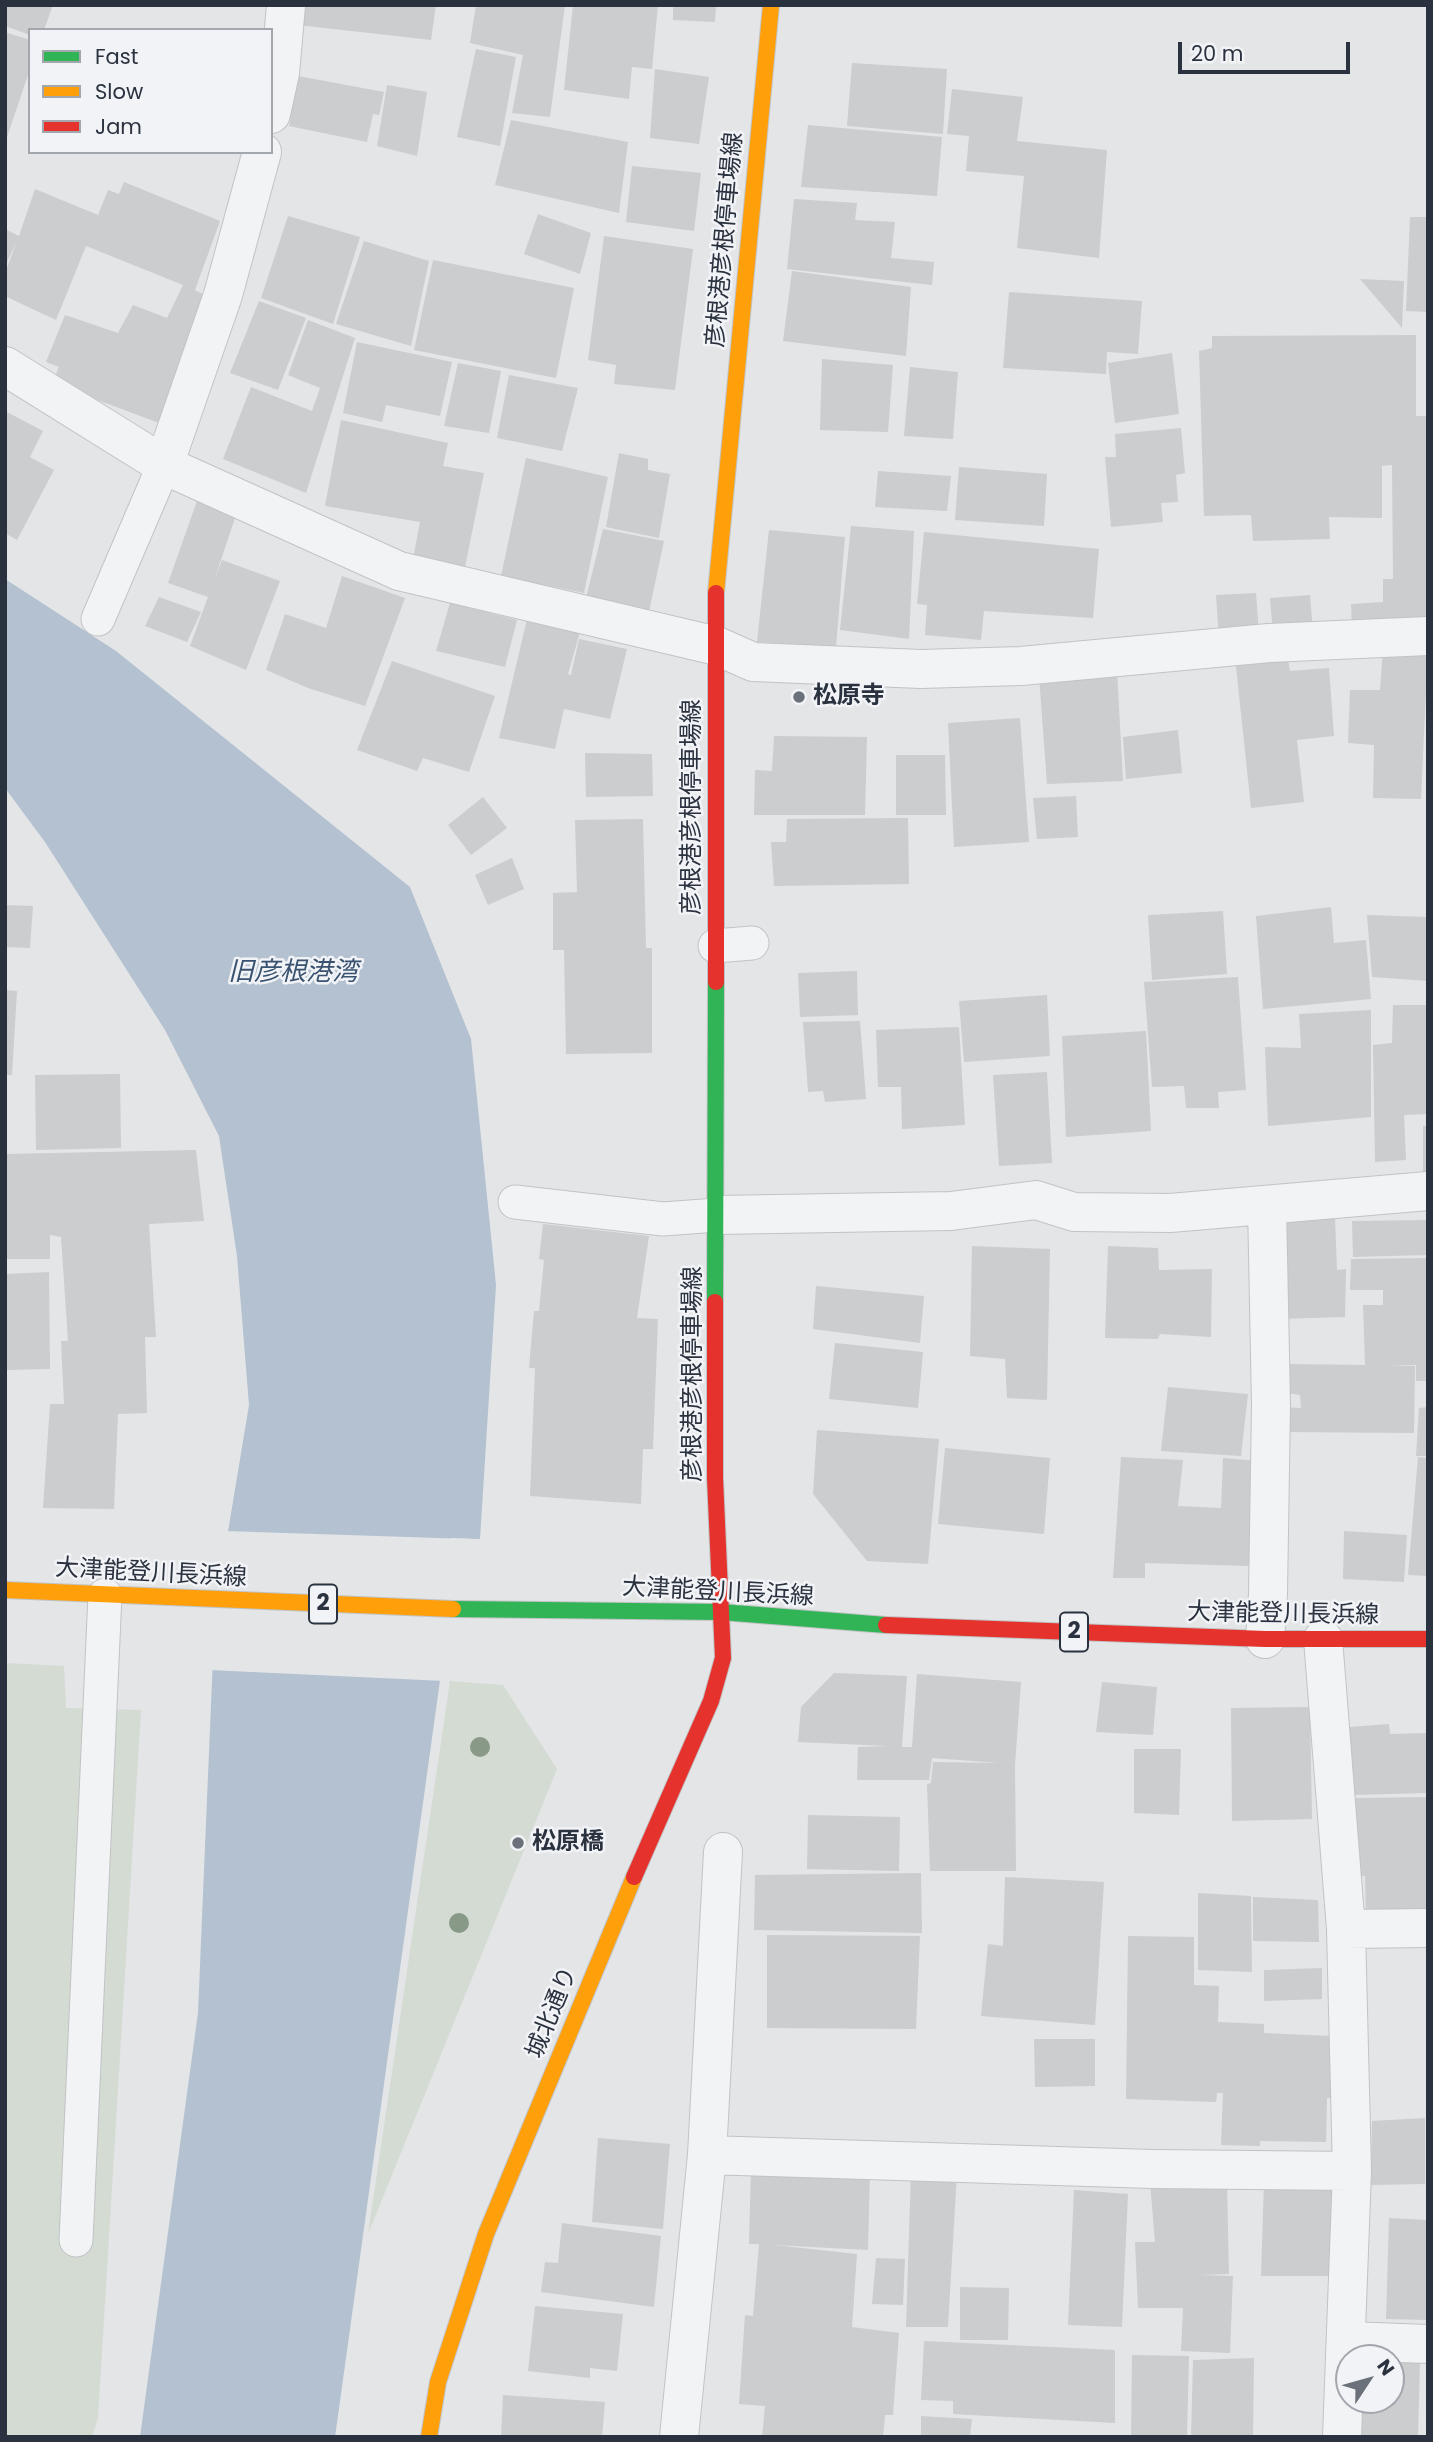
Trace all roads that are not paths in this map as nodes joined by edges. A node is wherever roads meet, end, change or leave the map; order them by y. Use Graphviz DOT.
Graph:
graph roads {
  1 [pos="286,5"];
  2 [pos="771,5"];
  3 [pos="273,105"];
  4 [pos="261,154"];
  5 [pos="5,366"];
  6 [pos="164,465"];
  7 [pos="98,618"];
  8 [pos="1428,636"];
  9 [pos="717,646"];
  10 [pos="752,943"];
  11 [pos="715,946"];
  12 [pos="1428,1191"];
  13 [pos="515,1202"];
  14 [pos="1267,1205"];
  15 [pos="717,1214"];
  16 [pos="5,1590"];
  17 [pos="106,1595"];
  18 [pos="720,1612"];
  19 [pos="1265,1639"];
  20 [pos="1324,1639"];
  21 [pos="1428,1639"];
  22 [pos="723,1852"];
  23 [pos="1428,1928"];
  24 [pos="1346,1929"];
  25 [pos="707,2155"];
  26 [pos="1352,2171"];
  27 [pos="76,2240"];
  28 [pos="1347,2341"];
  29 [pos="1428,2344"];
  30 [pos="429,2437"];
  31 [pos="679,2437"];
  32 [pos="1342,2437"];
  1 -- 3 [label="street"];
  2 -- 9 [label="main road, 彦根港彦根停車場線"];
  4 -- 6 [label="street"];
  5 -- 6 [label="street"];
  6 -- 7 [label="lane"];
  6 -- 9 [label="street"];
  8 -- 9 [label="street"];
  9 -- 11 [label="main road, 彦根港彦根停車場線"];
  10 -- 11 [label="lane"];
  11 -- 15 [label="main road, 彦根港彦根停車場線"];
  12 -- 14 [label="street"];
  13 -- 15 [label="lane"];
  14 -- 15 [label="street"];
  14 -- 19 [label="street"];
  15 -- 18 [label="main road, 彦根港彦根停車場線"];
  16 -- 17 [label="main road, 大津能登川長浜線 / 2"];
  17 -- 18 [label="main road, 大津能登川長浜線 / 2"];
  17 -- 27 [label="lane"];
  18 -- 19 [label="main road, 大津能登川長浜線 / 2"];
  18 -- 30 [label="main road, 城北通り"];
  19 -- 20 [label="main road, 大津能登川長浜線 / 2"];
  20 -- 21 [label="main road, 大津能登川長浜線 / 2"];
  20 -- 24 [label="street"];
  22 -- 25 [label="street"];
  23 -- 24 [label="street"];
  24 -- 26 [label="street"];
  25 -- 26 [label="street"];
  25 -- 31 [label="street"];
  26 -- 28 [label="street"];
  28 -- 29 [label="street"];
  28 -- 32 [label="street"];
}
